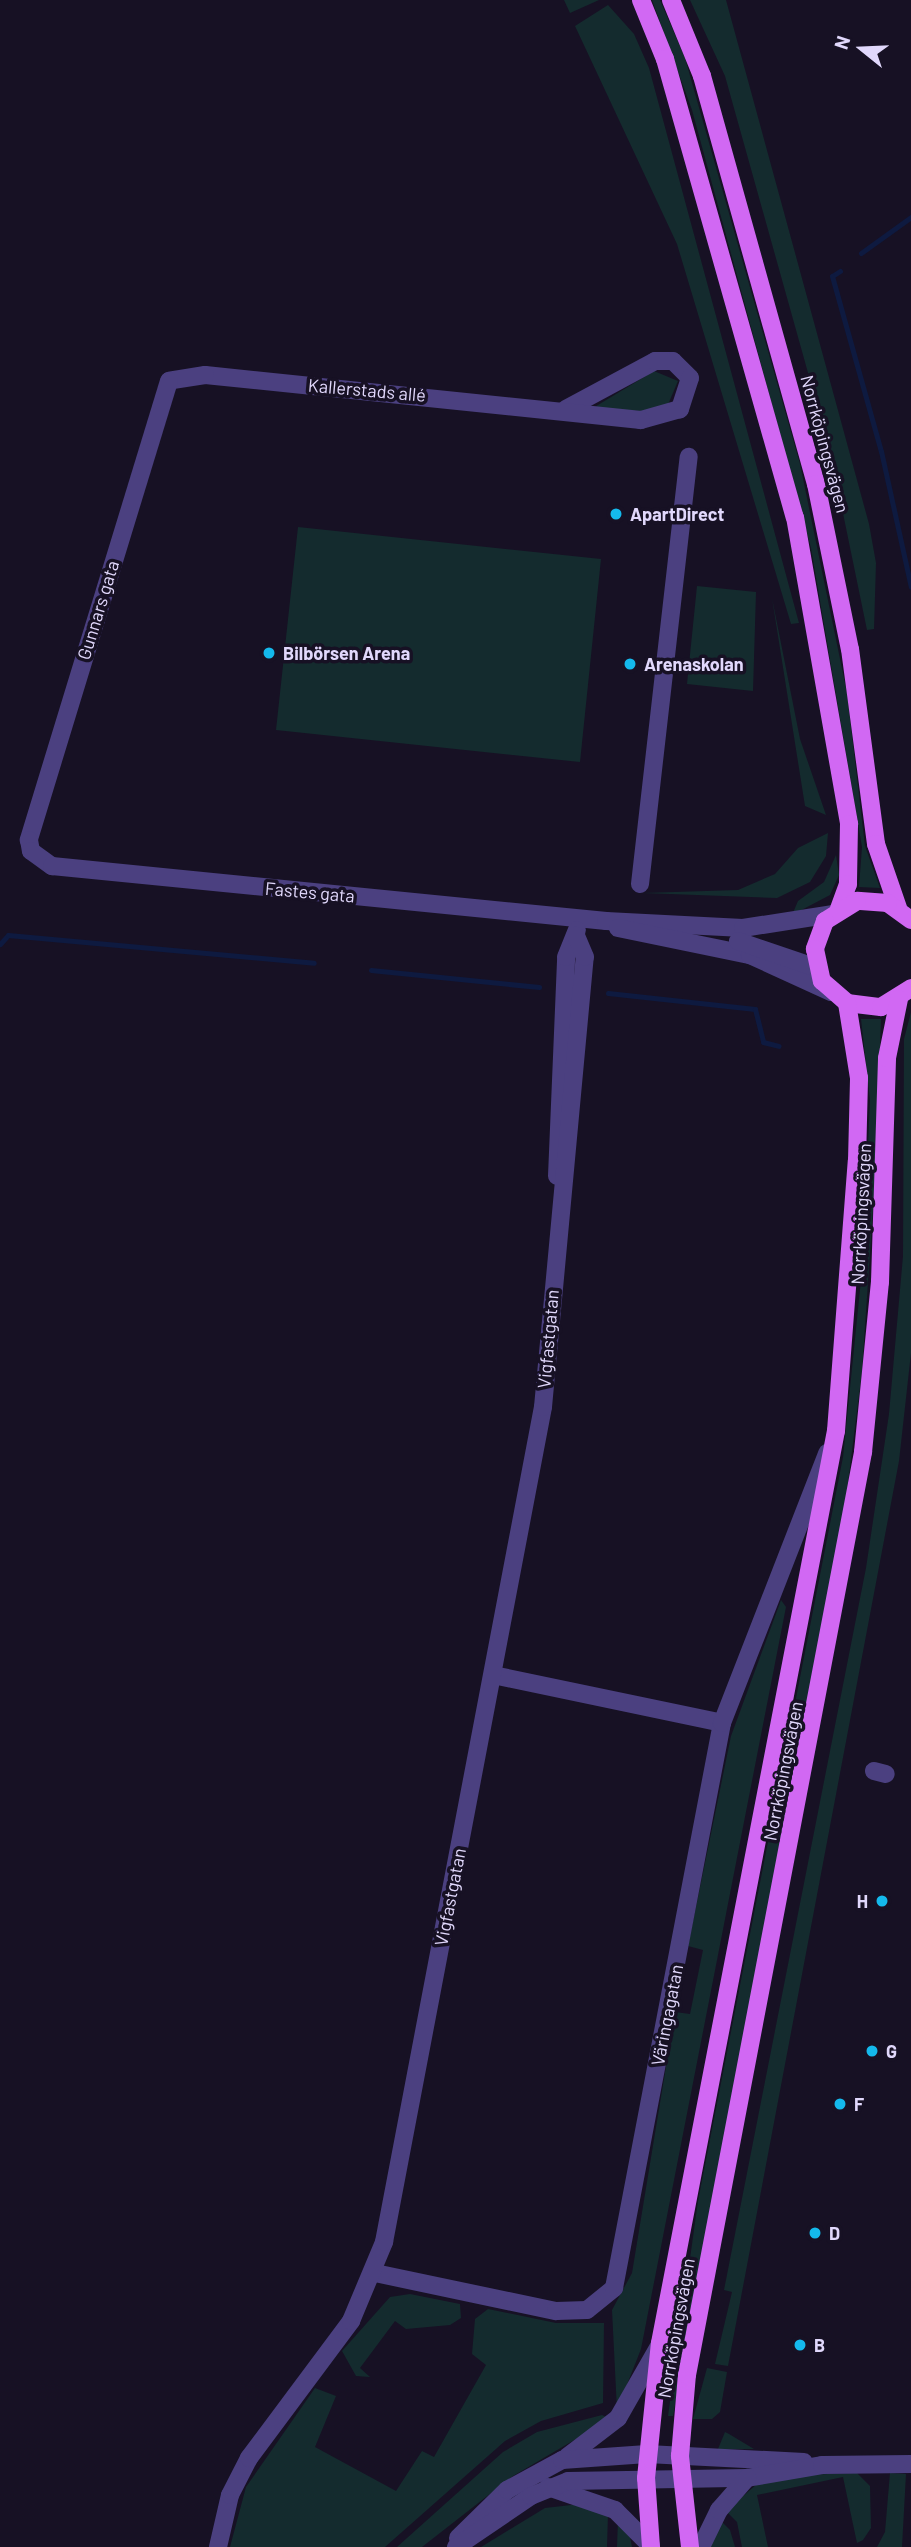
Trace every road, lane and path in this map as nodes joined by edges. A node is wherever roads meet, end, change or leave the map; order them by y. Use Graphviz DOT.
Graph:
graph roads {
  1 [pos="641,0"];
  2 [pos="671,0"];
  3 [pos="169,381"];
  4 [pos="566,409"];
  5 [pos="689,457"];
  6 [pos="29,840"];
  7 [pos="640,884"];
  8 [pos="835,911"];
  9 [pos="905,914"];
  10 [pos="606,921"];
  11 [pos="577,927"];
  12 [pos="668,936"];
  13 [pos="817,968"];
  14 [pos="831,992"];
  15 [pos="905,993"];
  16 [pos="847,1003"];
  17 [pos="836,1431"];
  18 [pos="493,1675"];
  19 [pos="722,1723"];
  20 [pos="375,2273"];
  21 [pos="660,2343"];
  22 [pos="647,2454"];
  23 [pos="680,2456"];
  24 [pos="562,2460"];
  25 [pos="911,2464"];
  26 [pos="822,2465"];
  27 [pos="646,2478"];
  28 [pos="747,2478"];
  29 [pos="681,2480"];
  30 [pos="548,2487"];
  31 [pos="651,2546"];
  32 [pos="218,2547"];
  33 [pos="449,2547"];
  34 [pos="456,2547"];
  35 [pos="690,2547"];
  36 [pos="701,2547"];
  1 -- 8 [label="main road"];
  2 -- 9 [label="main road, Norrköpingsvägen"];
  3 -- 4 [label="street, Kallerstads allé"];
  3 -- 6 [label="street, Gunnars gata"];
  4 -- 4 [label="street, Kallerstads allé"];
  5 -- 7 [label="street"];
  6 -- 11 [label="street, Fastes gata"];
  8 -- 9 [label="main road"];
  8 -- 10 [label="street, Fastes gata"];
  8 -- 13 [label="main road"];
  10 -- 11 [label="street, Fastes gata"];
  10 -- 12 [label="street, Fastes gata"];
  11 -- 18 [label="street, Vigfastgatan"];
  12 -- 13 [label="street, Fastes gata"];
  12 -- 14 [label="street, Fastes gata"];
  13 -- 14 [label="main road"];
  14 -- 16 [label="main road"];
  15 -- 16 [label="main road"];
  15 -- 23 [label="main road, Norrköpingsvägen"];
  16 -- 17 [label="main road, Norrköpingsvägen"];
  17 -- 19 [label="street, Väringagatan"];
  17 -- 21 [label="main road, Norrköpingsvägen"];
  18 -- 19 [label="street"];
  18 -- 20 [label="street, Vigfastgatan"];
  19 -- 20 [label="street, Väringagatan"];
  20 -- 32 [label="street, Vigfastgatan"];
  21 -- 22 [label="main road, Norrköpingsvägen"];
  21 -- 24 [label="street"];
  22 -- 23 [label="street"];
  22 -- 24 [label="street"];
  22 -- 27 [label="main road, Norrköpingsvägen"];
  23 -- 26 [label="street"];
  23 -- 29 [label="main road, Norrköpingsvägen"];
  24 -- 33 [label="street"];
  25 -- 26 [label="street"];
  26 -- 28 [label="street"];
  27 -- 29 [label="street"];
  27 -- 30 [label="street"];
  27 -- 31 [label="main road, Norrköpingsvägen"];
  28 -- 29 [label="street"];
  28 -- 36 [label="street"];
  29 -- 35 [label="main road, Norrköpingsvägen"];
  30 -- 31 [label="street"];
  30 -- 34 [label="street"];
}
